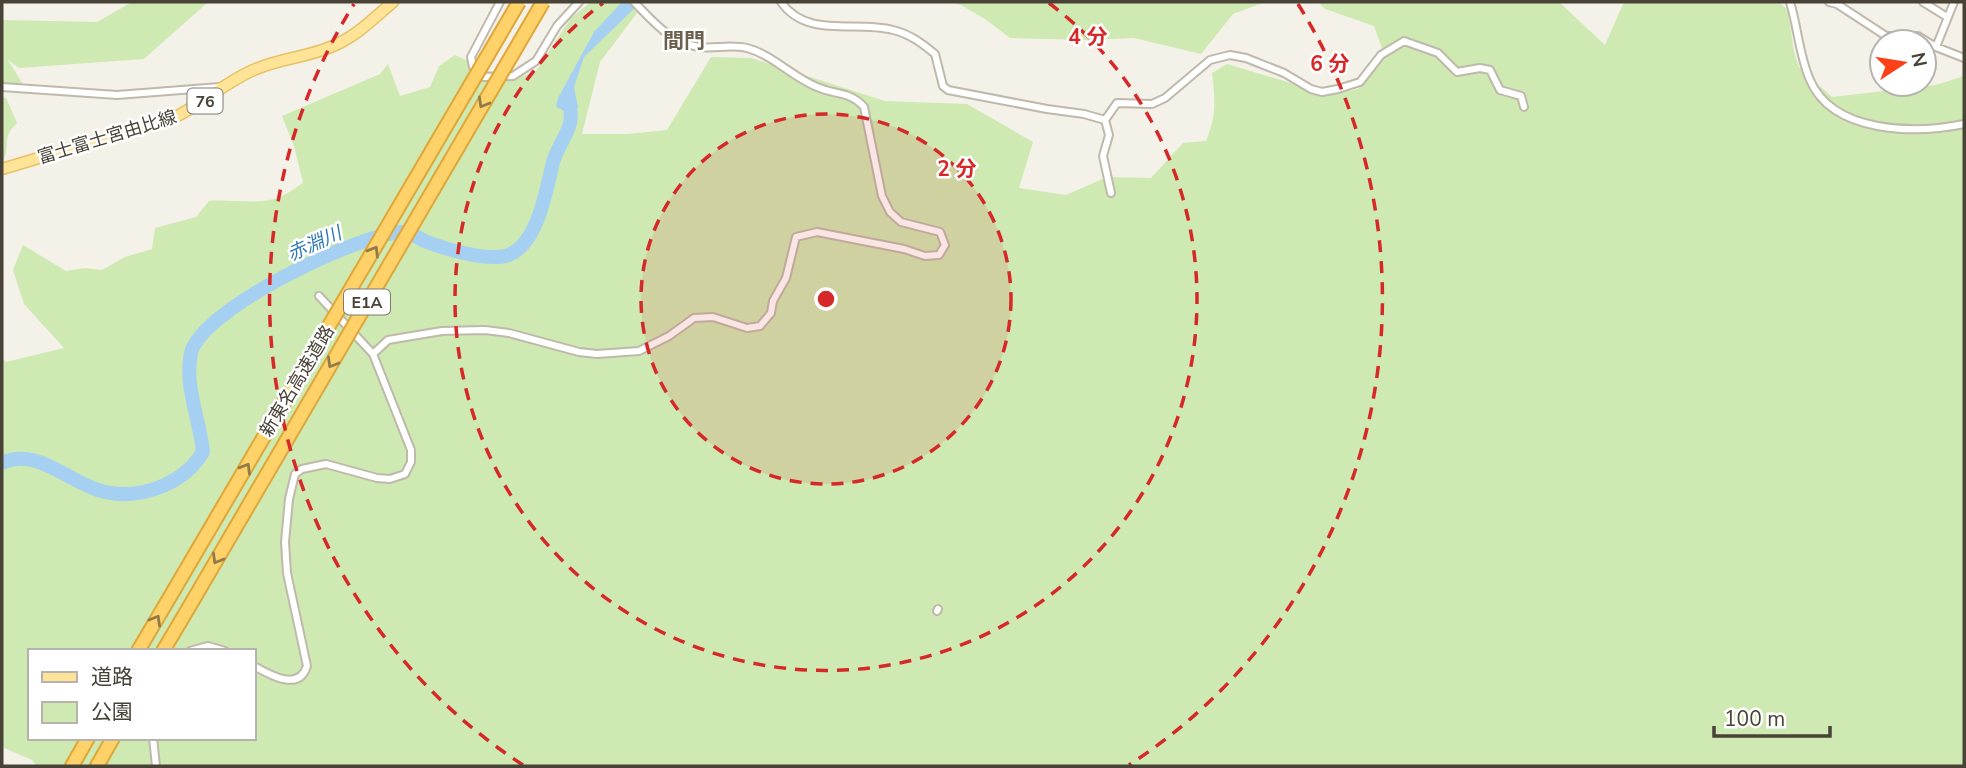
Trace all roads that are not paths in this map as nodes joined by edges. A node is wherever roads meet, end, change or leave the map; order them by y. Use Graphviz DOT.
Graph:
graph roads {
  1 [pos="393,2"];
  2 [pos="500,2"];
  3 [pos="519,2"];
  4 [pos="543,2"];
  5 [pos="579,2"];
  6 [pos="634,2"];
  7 [pos="781,2"];
  8 [pos="1790,2"];
  9 [pos="1829,2"];
  10 [pos="1923,2"];
  11 [pos="1954,2"];
  12 [pos="1947,17"];
  13 [pos="1874,28"];
  14 [pos="1938,42"];
  15 [pos="1938,48"];
  16 [pos="1964,58"];
  17 [pos="225,86"];
  18 [pos="2,87"];
  19 [pos="188,90"];
  20 [pos="1524,107"];
  21 [pos="193,109"];
  22 [pos="1105,120"];
  23 [pos="1964,124"];
  24 [pos="2,169"];
  25 [pos="1111,193"];
  26 [pos="319,296"];
  27 [pos="373,354"];
  28 [pos="139,649"];
  29 [pos="164,649"];
  30 [pos="197,649"];
  31 [pos="218,649"];
  32 [pos="256,667"];
  33 [pos="87,740"];
  34 [pos="112,740"];
  35 [pos="153,740"];
  36 [pos="72,766"];
  37 [pos="97,766"];
  38 [pos="156,766"];
  1 -- 17 [label="main road, 富士富士宮由比線 / 76"];
  2 -- 5 [label="street"];
  28 -- 3 [label="highway, 新東名高速道路 / E1A, one-way, bridge"];
  4 -- 29 [label="highway, 新東名高速道路 / E1A, one-way, bridge"];
  6 -- 27 [label="street"];
  7 -- 22 [label="street"];
  8 -- 23 [label="street"];
  9 -- 13 [label="street"];
  10 -- 12 [label="street"];
  11 -- 12 [label="street"];
  12 -- 14 [label="street"];
  15 -- 16 [label="street"];
  17 -- 19 [label="street"];
  17 -- 21 [label="main road, 富士富士宮由比線 / 76"];
  18 -- 19 [label="street"];
  19 -- 21 [label="street"];
  20 -- 22 [label="street"];
  21 -- 24 [label="main road, 富士富士宮由比線 / 76"];
  22 -- 25 [label="street"];
  26 -- 27 [label="street"];
  27 -- 32 [label="street"];
  30 -- 31 [label="street"];
  33 -- 36 [label="highway"];
  34 -- 37 [label="highway"];
  35 -- 38 [label="street"];
}
